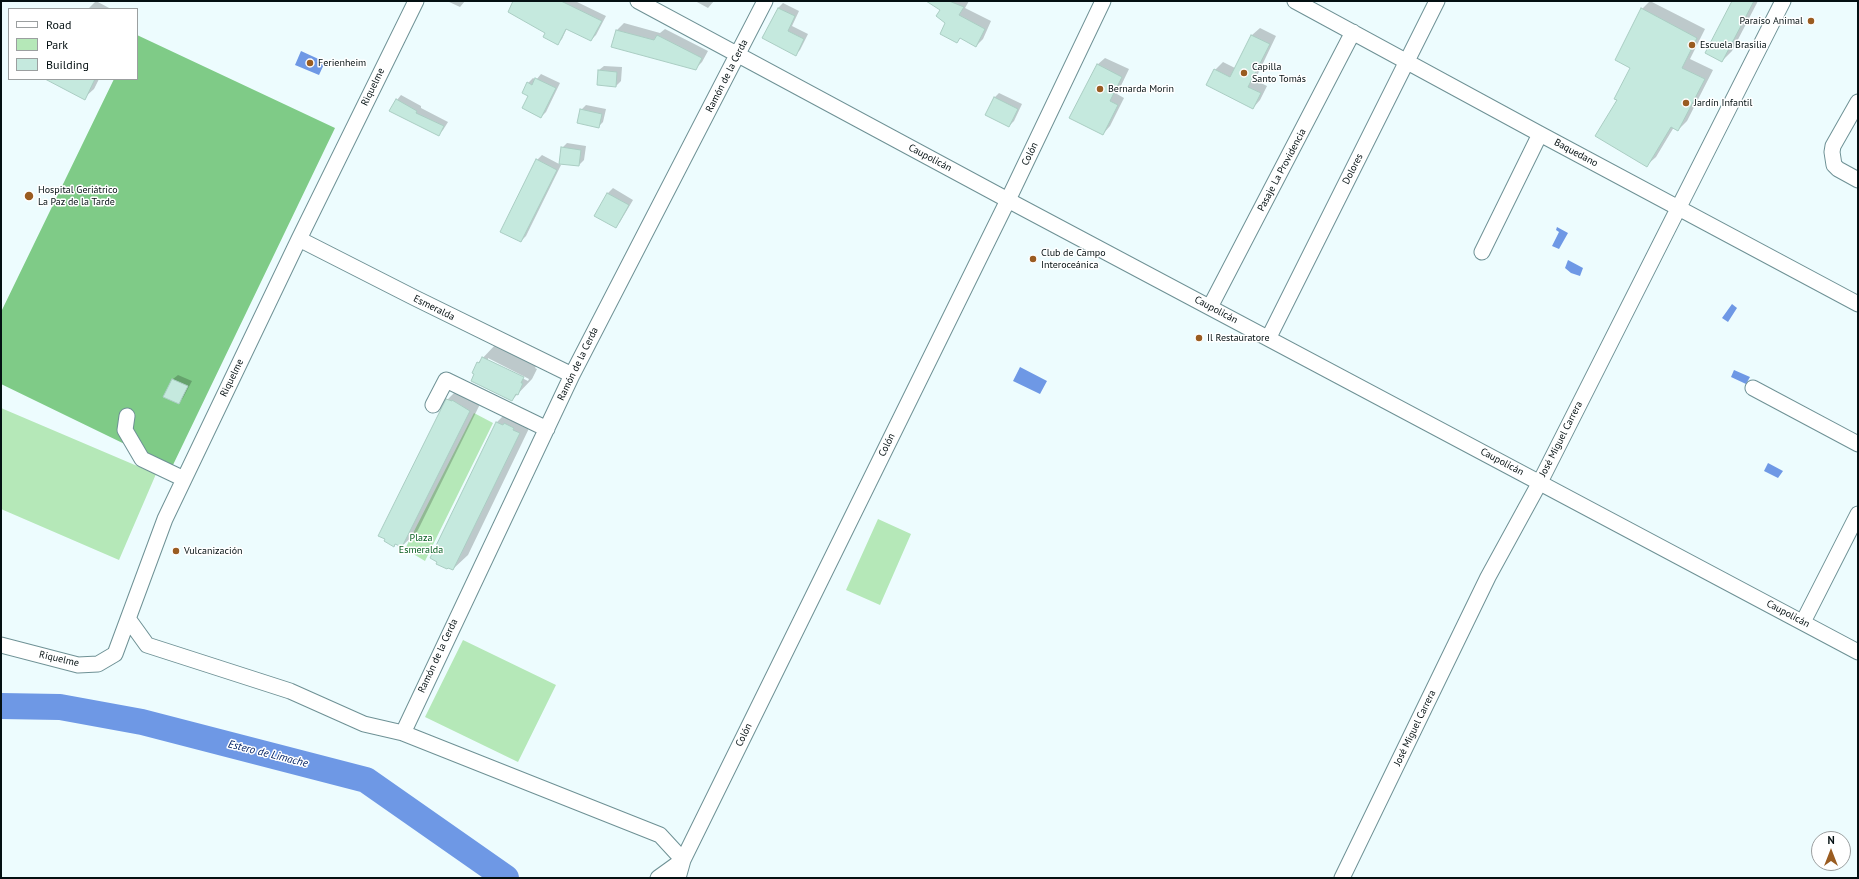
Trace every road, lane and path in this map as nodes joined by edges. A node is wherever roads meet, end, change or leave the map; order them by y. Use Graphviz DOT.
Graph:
graph roads {
  1 [pos="416,1"];
  2 [pos="638,1"];
  3 [pos="765,1"];
  4 [pos="1104,1"];
  5 [pos="1295,1"];
  6 [pos="1437,1"];
  7 [pos="1783,1"];
  8 [pos="1353,32"];
  9 [pos="738,55"];
  10 [pos="1406,61"];
  11 [pos="1858,102"];
  12 [pos="1540,134"];
  13 [pos="1858,180"];
  14 [pos="1008,200"];
  15 [pos="1679,207"];
  16 [pos="299,239"];
  17 [pos="1482,252"];
  18 [pos="1858,304"];
  19 [pos="1210,307"];
  20 [pos="1268,337"];
  21 [pos="572,375"];
  22 [pos="1753,388"];
  23 [pos="433,405"];
  24 [pos="127,416"];
  25 [pos="547,429"];
  26 [pos="1858,444"];
  27 [pos="184,479"];
  28 [pos="1540,482"];
  29 [pos="1858,514"];
  30 [pos="1854,532"];
  31 [pos="129,620"];
  32 [pos="1803,622"];
  33 [pos="1,645"];
  34 [pos="1858,652"];
  35 [pos="403,733"];
  36 [pos="683,860"];
  37 [pos="658,878"];
  38 [pos="678,878"];
  39 [pos="1342,878"];
  1 -- 16 [label="street, Riquelme"];
  2 -- 9 [label="street, Caupolicán"];
  3 -- 9 [label="street, Ramón de la Cerda"];
  4 -- 14 [label="street, Colón"];
  5 -- 8 [label="street, Baquedano"];
  6 -- 10 [label="street, Dolores"];
  7 -- 15 [label="street, José Miguel Carrera"];
  8 -- 10 [label="street, Baquedano"];
  8 -- 19 [label="street, Pasaje La Providencia"];
  9 -- 14 [label="street, Caupolicán"];
  9 -- 21 [label="street, Ramón de la Cerda"];
  10 -- 12 [label="street, Baquedano"];
  10 -- 20 [label="street, Dolores"];
  11 -- 13 [label="street"];
  12 -- 15 [label="street, Baquedano"];
  12 -- 17 [label="street"];
  14 -- 19 [label="street, Caupolicán"];
  14 -- 36 [label="street, Colón"];
  15 -- 18 [label="street, Baquedano"];
  15 -- 28 [label="street, José Miguel Carrera"];
  16 -- 21 [label="street, Esmeralda"];
  16 -- 27 [label="street, Riquelme"];
  19 -- 20 [label="street, Caupolicán"];
  20 -- 28 [label="street, Caupolicán"];
  21 -- 25 [label="street, Ramón de la Cerda"];
  22 -- 26 [label="street"];
  23 -- 25 [label="street"];
  24 -- 27 [label="street"];
  25 -- 35 [label="street, Ramón de la Cerda"];
  27 -- 31 [label="street, Riquelme"];
  28 -- 32 [label="street, Caupolicán"];
  28 -- 39 [label="street, José Miguel Carrera"];
  29 -- 30 [label="street"];
  30 -- 32 [label="street"];
  31 -- 33 [label="street, Riquelme"];
  31 -- 35 [label="street"];
  32 -- 34 [label="street, Caupolicán"];
  35 -- 36 [label="street"];
  36 -- 37 [label="street, Colón"];
  36 -- 38 [label="street"];
}
